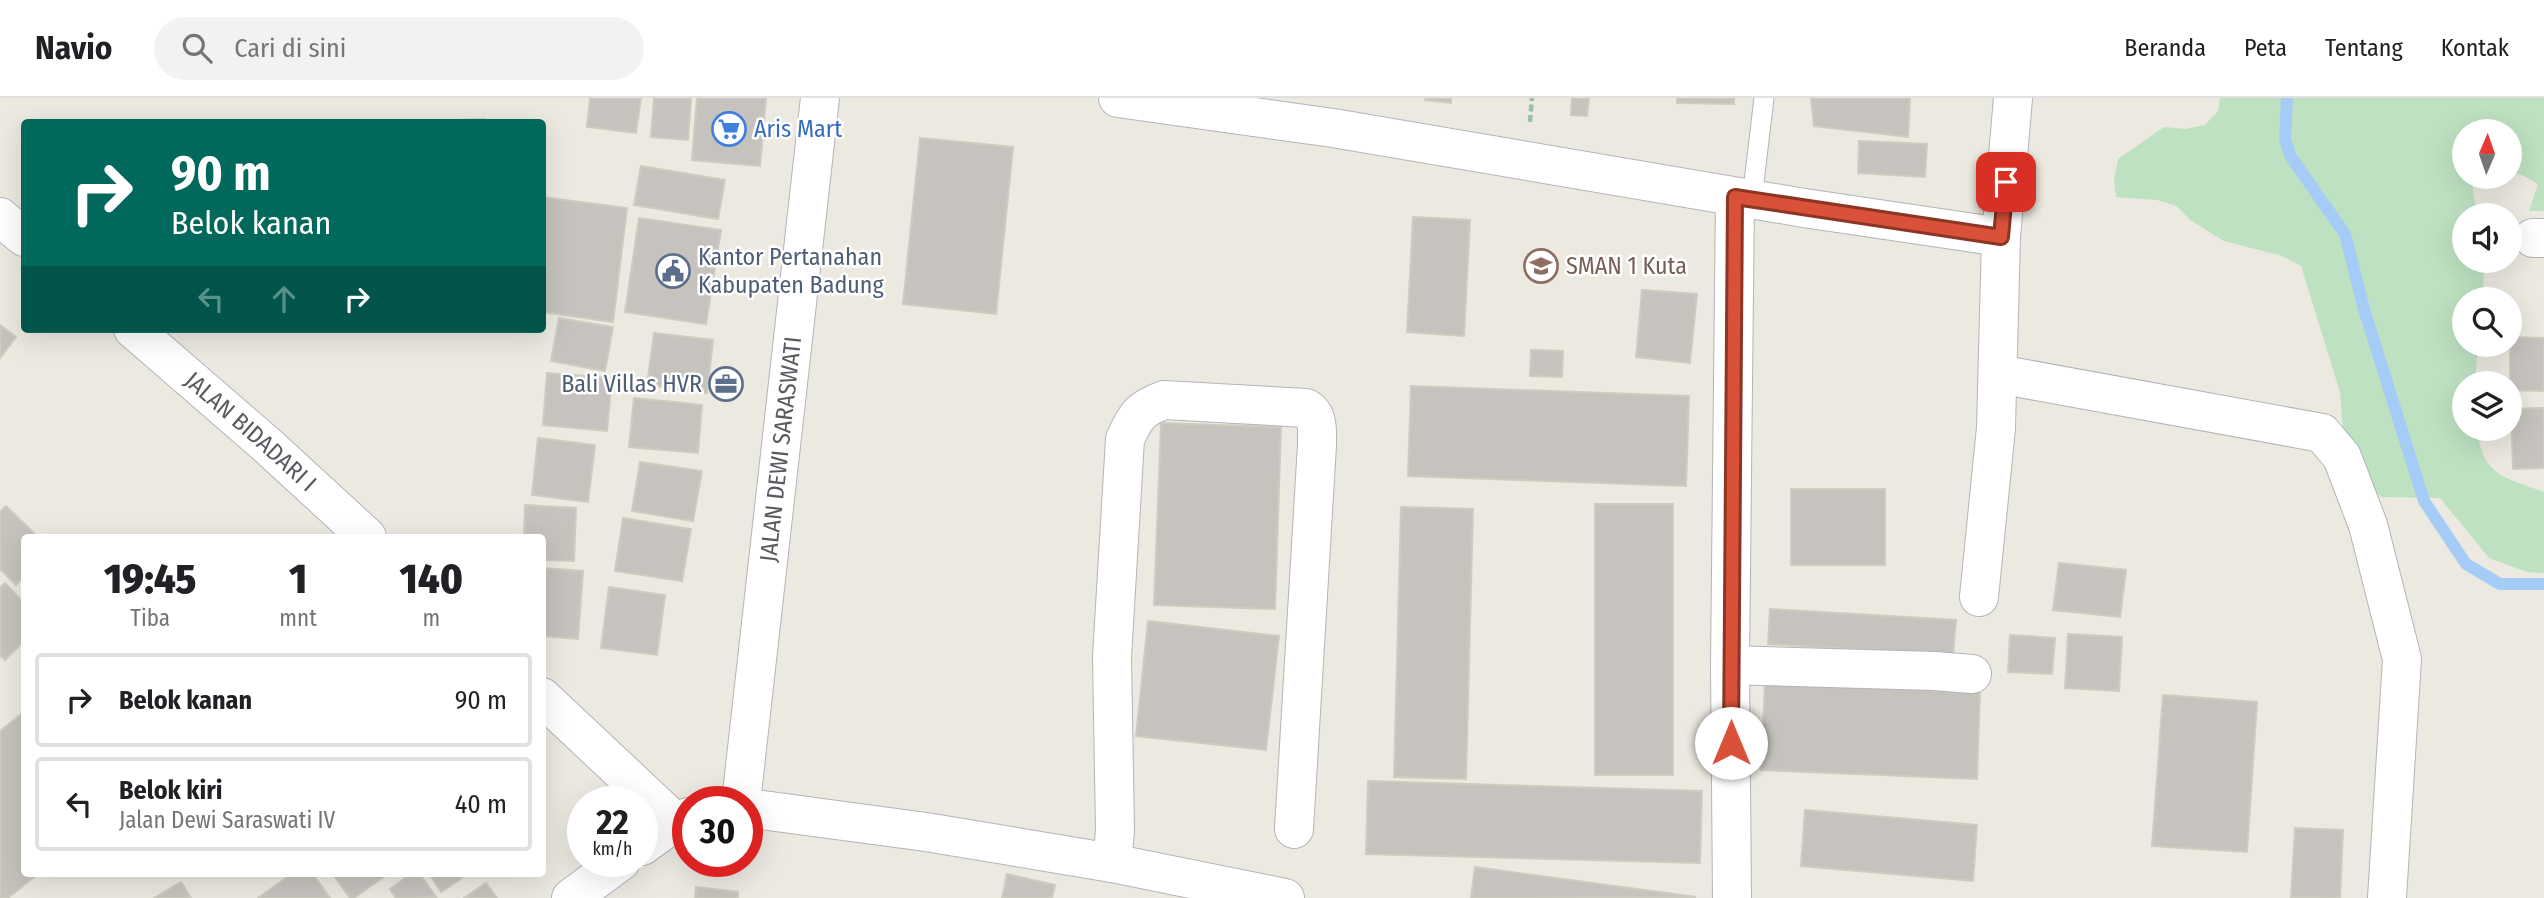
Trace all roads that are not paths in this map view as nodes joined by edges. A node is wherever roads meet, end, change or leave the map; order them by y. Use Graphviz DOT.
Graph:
graph roads {
  1 [pos="820,98"];
  2 [pos="1118,98"];
  3 [pos="1764,98"];
  4 [pos="2013,98"];
  5 [pos="1744,198"];
  6 [pos="0,217"];
  7 [pos="21,234"];
  8 [pos="2001,237"];
  9 [pos="138,333"];
  10 [pos="1998,374"];
  11 [pos="364,534"];
  12 [pos="1979,597"];
  13 [pos="1730,665"];
  14 [pos="1972,674"];
  15 [pos="546,700"];
  16 [pos="743,786"];
  17 [pos="672,810"];
  18 [pos="763,810"];
  19 [pos="1294,829"];
  20 [pos="1112,863"];
  21 [pos="599,877"];
  22 [pos="1221,892"];
  23 [pos="570,898"];
  24 [pos="1285,898"];
  25 [pos="1732,898"];
  26 [pos="2387,898"];
  1 -- 16 [label="street, JALAN DEWI SARASWATI"];
  2 -- 5 [label="street"];
  3 -- 5 [label="lane"];
  4 -- 8 [label="street"];
  5 -- 8 [label="street"];
  5 -- 13 [label="street"];
  6 -- 7 [label="street"];
  8 -- 10 [label="street"];
  9 -- 11 [label="street, JALAN BIDADARI I"];
  10 -- 12 [label="street"];
  10 -- 26 [label="street"];
  13 -- 14 [label="street"];
  13 -- 25 [label="street"];
  15 -- 17 [label="street"];
  18 -- 20 [label="street"];
  19 -- 20 [label="street"];
  20 -- 22 [label="street"];
  21 -- 23 [label="street"];
  22 -- 24 [label="street"];
}
